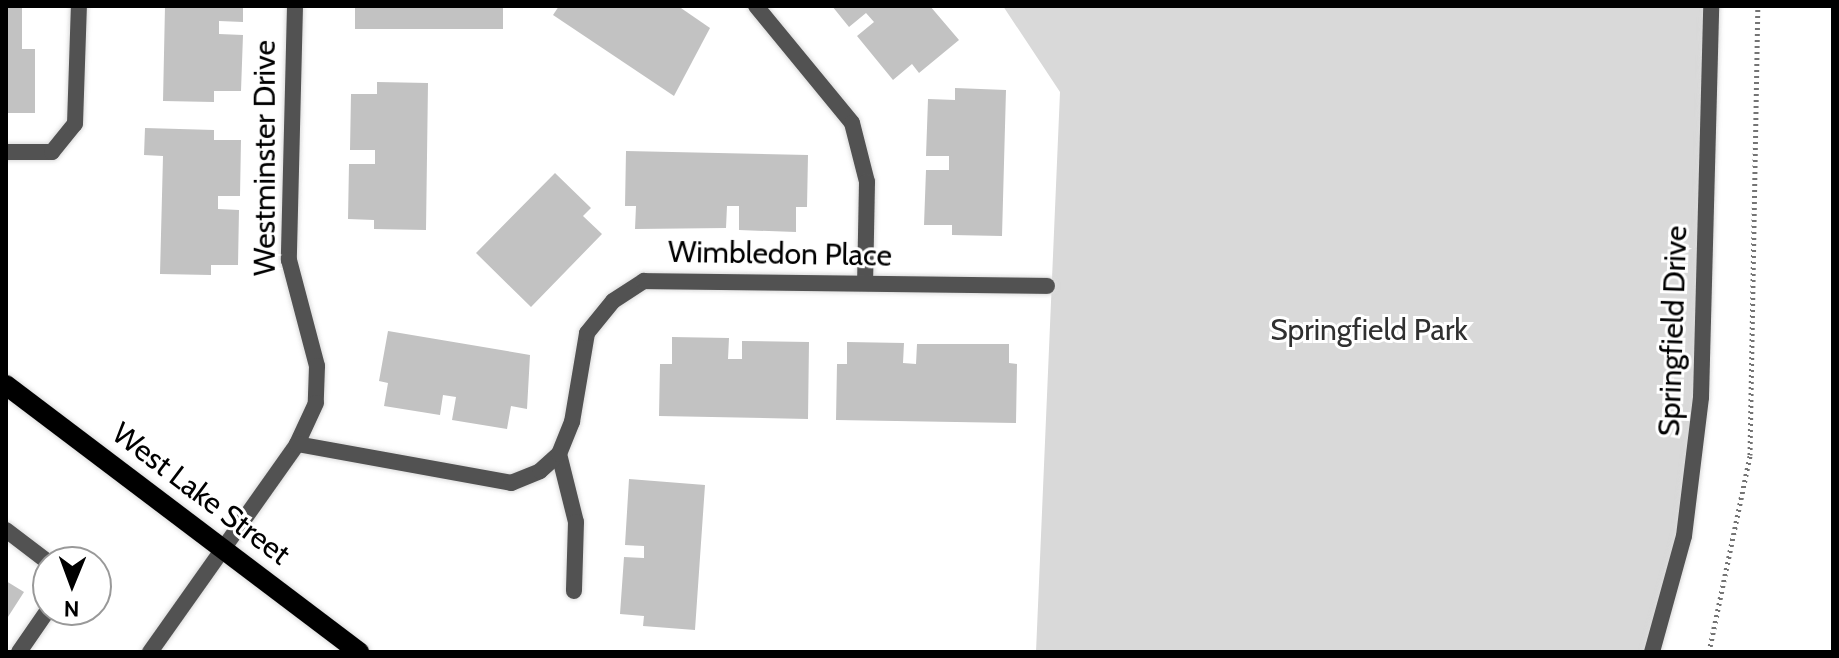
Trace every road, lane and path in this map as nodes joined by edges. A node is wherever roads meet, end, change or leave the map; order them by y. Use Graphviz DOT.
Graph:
graph roads {
  1 [pos="79,6"];
  2 [pos="295,6"];
  3 [pos="756,6"];
  4 [pos="1711,6"];
  5 [pos="1758,6"];
  6 [pos="6,152"];
  7 [pos="865,283"];
  8 [pos="1047,286"];
  9 [pos="6,385"];
  10 [pos="297,444"];
  11 [pos="559,454"];
  12 [pos="6,530"];
  13 [pos="32,550"];
  14 [pos="226,552"];
  15 [pos="574,591"];
  16 [pos="37,626"];
  17 [pos="19,652"];
  18 [pos="150,652"];
  19 [pos="359,652"];
  20 [pos="1652,652"];
  21 [pos="1709,652"];
  1 -- 6 [label="street"];
  2 -- 10 [label="street, Westminster Drive"];
  3 -- 7 [label="street"];
  4 -- 20 [label="street, Springfield Drive"];
  5 -- 21 [label="path"];
  7 -- 8 [label="street, Wimbledon Place"];
  7 -- 11 [label="street, Wimbledon Place"];
  9 -- 14 [label="main road, West Lake Street"];
  10 -- 11 [label="street"];
  10 -- 14 [label="street, Westminster Drive"];
  11 -- 15 [label="street"];
  12 -- 13 [label="street"];
  14 -- 18 [label="street, Westminster Drive"];
  14 -- 19 [label="main road, West Lake Street"];
  16 -- 17 [label="street"];
}
